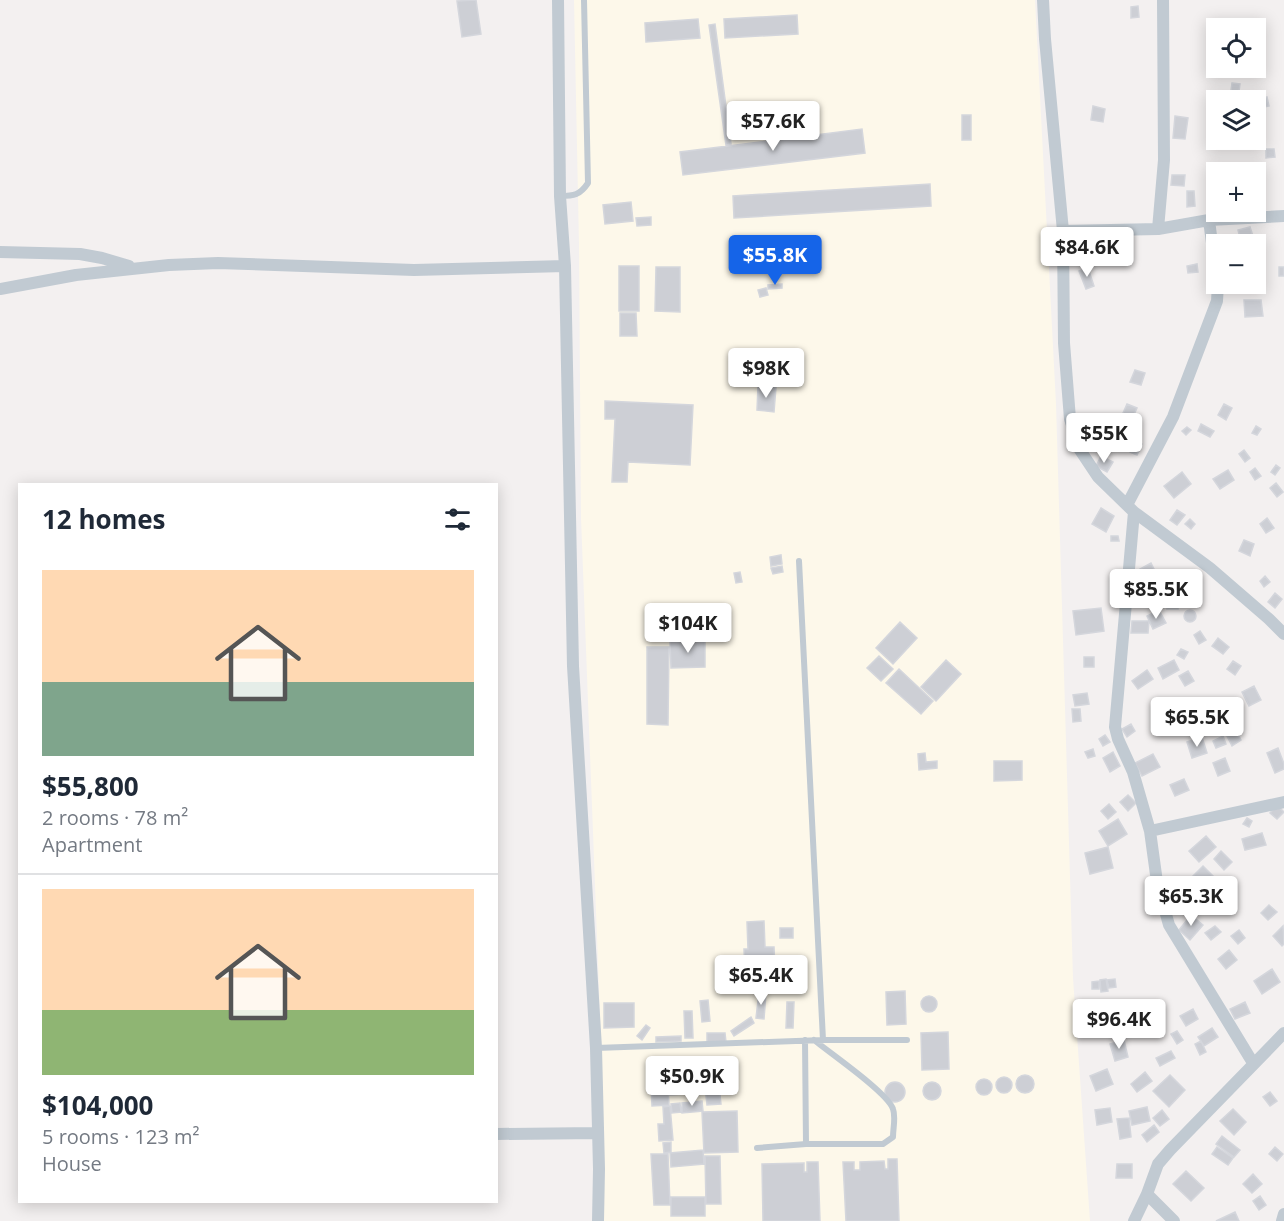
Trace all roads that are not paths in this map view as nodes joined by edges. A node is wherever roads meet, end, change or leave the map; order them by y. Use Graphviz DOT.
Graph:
graph roads {
  1 [pos="558,0"];
  2 [pos="584,0"];
  3 [pos="1043,0"];
  4 [pos="1163,0"];
  5 [pos="560,196"];
  6 [pos="1284,216"];
  7 [pos="1266,217"];
  8 [pos="1206,221"];
  9 [pos="1158,229"];
  10 [pos="1063,231"];
  11 [pos="0,252"];
  12 [pos="566,266"];
  13 [pos="136,268"];
  14 [pos="0,289"];
  15 [pos="1217,294"];
  16 [pos="1131,508"];
  17 [pos="799,561"];
  18 [pos="1284,634"];
  19 [pos="1284,802"];
  20 [pos="1150,831"];
  21 [pos="1284,1034"];
  22 [pos="805,1040"];
  23 [pos="814,1040"];
  24 [pos="823,1040"];
  25 [pos="907,1040"];
  26 [pos="596,1048"];
  27 [pos="1253,1063"];
  28 [pos="598,1133"];
  29 [pos="498,1134"];
  30 [pos="806,1144"];
  31 [pos="758,1148"];
  32 [pos="1147,1194"];
  33 [pos="1284,1214"];
  34 [pos="598,1221"];
  35 [pos="1134,1221"];
  36 [pos="1174,1221"];
  37 [pos="1282,1221"];
  1 -- 5 [label="street"];
  2 -- 5 [label="lane"];
  3 -- 10 [label="street"];
  4 -- 9 [label="street"];
  5 -- 12 [label="street"];
  6 -- 7 [label="street"];
  8 -- 9 [label="street"];
  9 -- 10 [label="street"];
  10 -- 16 [label="street"];
  11 -- 13 [label="street"];
  12 -- 13 [label="street"];
  12 -- 26 [label="street"];
  13 -- 14 [label="street"];
  15 -- 16 [label="street"];
  16 -- 18 [label="street"];
  16 -- 20 [label="street"];
  17 -- 24 [label="lane"];
  19 -- 20 [label="street"];
  20 -- 27 [label="street"];
  21 -- 27 [label="street"];
  22 -- 23 [label="lane"];
  22 -- 26 [label="lane"];
  22 -- 30 [label="lane"];
  23 -- 24 [label="lane"];
  23 -- 30 [label="lane"];
  24 -- 25 [label="lane"];
  26 -- 28 [label="street"];
  27 -- 32 [label="street"];
  28 -- 29 [label="street"];
  28 -- 34 [label="street"];
  30 -- 31 [label="lane"];
  32 -- 35 [label="street"];
  32 -- 36 [label="street"];
  33 -- 37 [label="street"];
}
